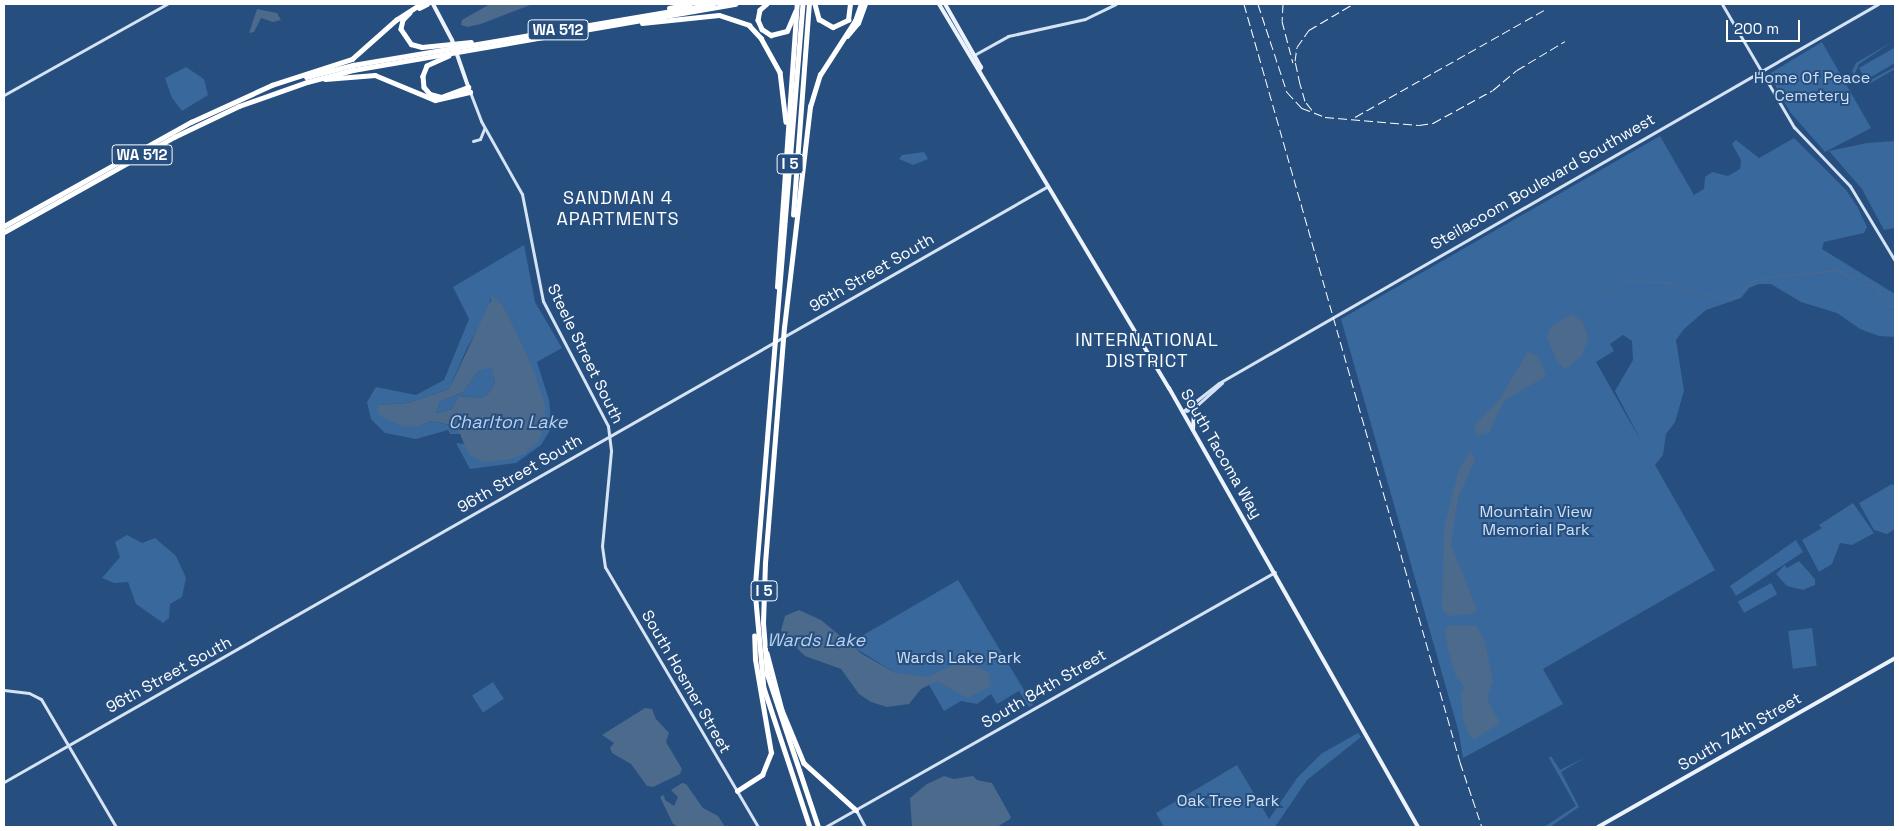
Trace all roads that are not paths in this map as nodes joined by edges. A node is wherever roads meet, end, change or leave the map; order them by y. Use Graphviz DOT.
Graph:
graph roads {
  1 [pos="167,4"];
  2 [pos="421,4"];
  3 [pos="427,4"];
  4 [pos="433,4"];
  5 [pos="690,4"];
  6 [pos="713,4"];
  7 [pos="735,4"];
  8 [pos="767,4"];
  9 [pos="798,4"];
  10 [pos="803,4"];
  11 [pos="809,4"];
  12 [pos="815,4"];
  13 [pos="850,4"];
  14 [pos="861,4"];
  15 [pos="865,4"];
  16 [pos="938,4"];
  17 [pos="945,4"];
  18 [pos="1116,4"];
  19 [pos="1722,4"];
  20 [pos="1878,4"];
  21 [pos="627,21"];
  22 [pos="491,44"];
  23 [pos="962,44"];
  24 [pos="832,54"];
  25 [pos="974,55"];
  26 [pos="979,70"];
  27 [pos="1761,72"];
  28 [pos="307,82"];
  29 [pos="469,90"];
  30 [pos="4,95"];
  31 [pos="250,95"];
  32 [pos="485,129"];
  33 [pos="473,140"];
  34 [pos="786,150"];
  35 [pos="1048,186"];
  36 [pos="4,226"];
  37 [pos="4,232"];
  38 [pos="1895,261"];
  39 [pos="789,273"];
  40 [pos="777,325"];
  41 [pos="1222,383"];
  42 [pos="1194,408"];
  43 [pos="1182,412"];
  44 [pos="1194,432"];
  45 [pos="610,436"];
  46 [pos="1274,572"];
  47 [pos="756,619"];
  48 [pos="764,640"];
  49 [pos="1895,658"];
  50 [pos="4,690"];
  51 [pos="69,745"];
  52 [pos="4,782"];
  53 [pos="737,791"];
  54 [pos="856,810"];
  55 [pos="827,826"];
  56 [pos="116,827"];
  57 [pos="758,827"];
  58 [pos="810,827"];
  59 [pos="818,827"];
  60 [pos="865,827"];
  61 [pos="1418,827"];
  62 [pos="1598,827"];
  1 -- 30 [label="main road"];
  2 -- 31 [label="highway"];
  3 -- 22 [label="highway"];
  4 -- 29 [label="main road, Steele Street South"];
  5 -- 21 [label="highway"];
  6 -- 21 [label="highway, WA 512"];
  7 -- 21 [label="highway, WA 512"];
  8 -- 9 [label="highway"];
  9 -- 34 [label="highway"];
  10 -- 40 [label="highway, I 5"];
  11 -- 39 [label="highway, I 5"];
  12 -- 13 [label="highway"];
  14 -- 24 [label="highway"];
  15 -- 24 [label="highway"];
  16 -- 23 [label="main road, South Tacoma Way"];
  17 -- 25 [label="main road, South Tacoma Way"];
  18 -- 25 [label="main road"];
  19 -- 27 [label="main road"];
  20 -- 27 [label="main road, Steilacoom Boulevard Southwest"];
  21 -- 22 [label="highway, WA 512"];
  21 -- 34 [label="highway"];
  22 -- 28 [label="highway, WA 512"];
  22 -- 29 [label="highway"];
  22 -- 31 [label="highway, WA 512"];
  23 -- 25 [label="main road"];
  23 -- 26 [label="main road, South Tacoma Way"];
  24 -- 39 [label="highway"];
  25 -- 26 [label="main road, South Tacoma Way"];
  26 -- 35 [label="main road, South Tacoma Way"];
  27 -- 38 [label="main road"];
  27 -- 41 [label="main road, Steilacoom Boulevard Southwest"];
  28 -- 29 [label="highway"];
  28 -- 37 [label="highway, WA 512"];
  29 -- 32 [label="main road, Steele Street South"];
  31 -- 36 [label="highway, WA 512"];
  32 -- 33 [label="main road"];
  32 -- 45 [label="main road, Steele Street South"];
  34 -- 40 [label="highway"];
  35 -- 43 [label="main road, South Tacoma Way"];
  35 -- 45 [label="main road, 96th Street South"];
  39 -- 48 [label="highway, I 5"];
  40 -- 47 [label="highway, I 5"];
  41 -- 42 [label="main road, Steilacoom Boulevard Southwest"];
  41 -- 43 [label="main road, Steilacoom Boulevard Southwest"];
  42 -- 43 [label="main road, Steilacoom Boulevard Southwest"];
  42 -- 44 [label="main road"];
  43 -- 44 [label="main road, South Tacoma Way"];
  44 -- 46 [label="main road, South Tacoma Way"];
  45 -- 51 [label="main road, 96th Street South"];
  45 -- 53 [label="main road, South Hosmer Street"];
  46 -- 54 [label="main road, South 84th Street"];
  46 -- 61 [label="main road, South Tacoma Way"];
  47 -- 53 [label="highway"];
  47 -- 58 [label="highway, I 5"];
  48 -- 54 [label="highway"];
  48 -- 59 [label="highway, I 5"];
  49 -- 62 [label="main road, South 74th Street"];
  50 -- 51 [label="main road"];
  51 -- 52 [label="main road, 96th Street South"];
  51 -- 56 [label="main road"];
  53 -- 57 [label="main road, South Hosmer Street"];
  54 -- 55 [label="main road, South 84th Street"];
  54 -- 60 [label="main road"];
}
